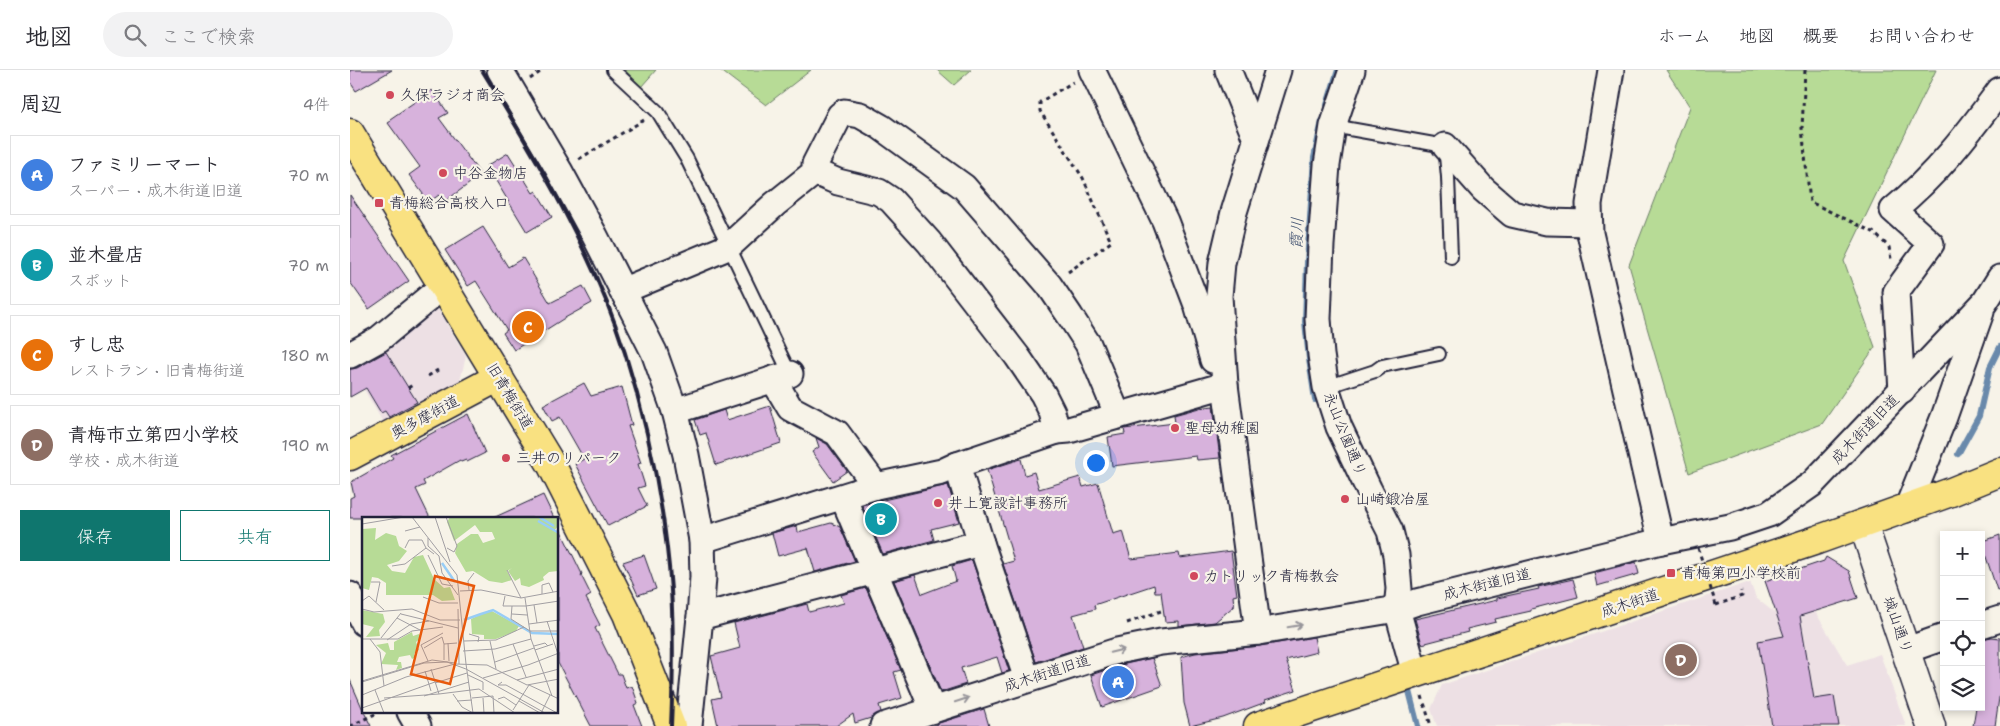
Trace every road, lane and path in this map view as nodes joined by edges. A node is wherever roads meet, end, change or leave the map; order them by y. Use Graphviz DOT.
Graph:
graph roads {
  1 [pos="500,70"];
  2 [pos="613,70"];
  3 [pos="1092,70"];
  4 [pos="1228,70"];
  5 [pos="1278,70"];
  6 [pos="1352,70"];
  7 [pos="1611,70"];
  8 [pos="1805,70"];
  9 [pos="2000,90"];
  10 [pos="658,112"];
  11 [pos="1334,126"];
  12 [pos="350,133"];
  13 [pos="1256,139"];
  14 [pos="1445,146"];
  15 [pos="559,170"];
  16 [pos="815,172"];
  17 [pos="1589,223"];
  18 [pos="728,247"];
  19 [pos="1451,258"];
  20 [pos="2000,278"];
  21 [pos="1049,285"];
  22 [pos="443,286"];
  23 [pos="622,291"];
  24 [pos="1896,292"];
  25 [pos="1985,302"];
  26 [pos="1439,354"];
  27 [pos="350,355"];
  28 [pos="438,370"];
  29 [pos="428,376"];
  30 [pos="499,377"];
  31 [pos="781,377"];
  32 [pos="414,384"];
  33 [pos="1223,386"];
  34 [pos="1326,387"];
  35 [pos="408,388"];
  36 [pos="1902,391"];
  37 [pos="674,411"];
  38 [pos="1118,416"];
  39 [pos="1057,431"];
  40 [pos="350,456"];
  41 [pos="957,465"];
  42 [pos="2000,472"];
  43 [pos="876,486"];
  44 [pos="843,497"];
  45 [pos="1907,509"];
  46 [pos="1862,524"];
  47 [pos="702,540"];
  48 [pos="1661,541"];
  49 [pos="981,543"];
  50 [pos="1698,548"];
  51 [pos="874,571"];
  52 [pos="350,595"];
  53 [pos="1742,596"];
  54 [pos="1397,609"];
  55 [pos="700,617"];
  56 [pos="362,619"];
  57 [pos="2000,619"];
  58 [pos="1985,624"];
  59 [pos="1258,632"];
  60 [pos="1940,639"];
  61 [pos="1907,650"];
  62 [pos="1415,674"];
  63 [pos="1026,679"];
  64 [pos="933,710"];
  65 [pos="375,714"];
  66 [pos="411,714"];
  67 [pos="350,726"];
  68 [pos="418,726"];
  69 [pos="671,726"];
  70 [pos="689,726"];
  71 [pos="886,726"];
  72 [pos="1258,726"];
  73 [pos="1432,726"];
  74 [pos="1931,726"];
  1 -- 15 [label="street"];
  2 -- 10 [label="lane"];
  3 -- 21 [label="path"];
  3 -- 33 [label="street"];
  4 -- 13 [label="street"];
  5 -- 13 [label="street"];
  6 -- 11 [label="street, 永山公園通り"];
  7 -- 17 [label="street"];
  8 -- 24 [label="path"];
  9 -- 24 [label="street"];
  10 -- 15 [label="path"];
  10 -- 18 [label="lane"];
  11 -- 14 [label="lane"];
  11 -- 34 [label="street, 永山公園通り"];
  12 -- 22 [label="main road, 旧青梅街道"];
  13 -- 33 [label="street"];
  14 -- 17 [label="street"];
  14 -- 19 [label="lane"];
  15 -- 23 [label="street"];
  16 -- 18 [label="street"];
  16 -- 21 [label="street"];
  16 -- 39 [label="street"];
  17 -- 48 [label="street"];
  18 -- 23 [label="street"];
  18 -- 31 [label="lane"];
  20 -- 25 [label="street, 成木街道旧道"];
  21 -- 38 [label="street"];
  22 -- 27 [label="street"];
  22 -- 30 [label="main road, 旧青梅街道"];
  23 -- 37 [label="street"];
  24 -- 36 [label="street"];
  25 -- 36 [label="street, 成木街道旧道"];
  25 -- 45 [label="street"];
  26 -- 34 [label="lane"];
  28 -- 29 [label="path"];
  30 -- 40 [label="main road, 奥多摩街道"];
  30 -- 69 [label="main road, 旧青梅街道"];
  31 -- 37 [label="street"];
  31 -- 43 [label="street"];
  32 -- 35 [label="path"];
  33 -- 38 [label="street"];
  33 -- 59 [label="street"];
  34 -- 54 [label="street, 永山公園通り"];
  36 -- 48 [label="street, 成木街道旧道"];
  37 -- 47 [label="street"];
  38 -- 39 [label="street"];
  39 -- 41 [label="street"];
  41 -- 43 [label="street"];
  41 -- 49 [label="street"];
  42 -- 45 [label="main road, 成木街道"];
  43 -- 44 [label="street"];
  44 -- 47 [label="street"];
  44 -- 51 [label="street"];
  45 -- 46 [label="main road, 成木街道"];
  46 -- 61 [label="street, 城山通り"];
  46 -- 62 [label="main road, 成木街道"];
  47 -- 55 [label="street"];
  48 -- 54 [label="street, 成木街道旧道"];
  49 -- 51 [label="street"];
  49 -- 63 [label="street"];
  50 -- 53 [label="path, bridge"];
  51 -- 55 [label="street"];
  51 -- 64 [label="street"];
  52 -- 56 [label="street"];
  59 -- 54 [label="street, 成木街道旧道, one-way"];
  54 -- 62 [label="street, 永山公園通り"];
  55 -- 70 [label="street"];
  57 -- 58 [label="street"];
  63 -- 59 [label="street, 成木街道旧道, one-way"];
  60 -- 61 [label="street"];
  61 -- 74 [label="street, 城山通り"];
  62 -- 72 [label="main road, 成木街道"];
  62 -- 73 [label="path"];
  64 -- 63 [label="street, 成木街道旧道, one-way"];
  64 -- 71 [label="street, 成木街道旧道"];
  65 -- 67 [label="path"];
  66 -- 68 [label="street"];
}
